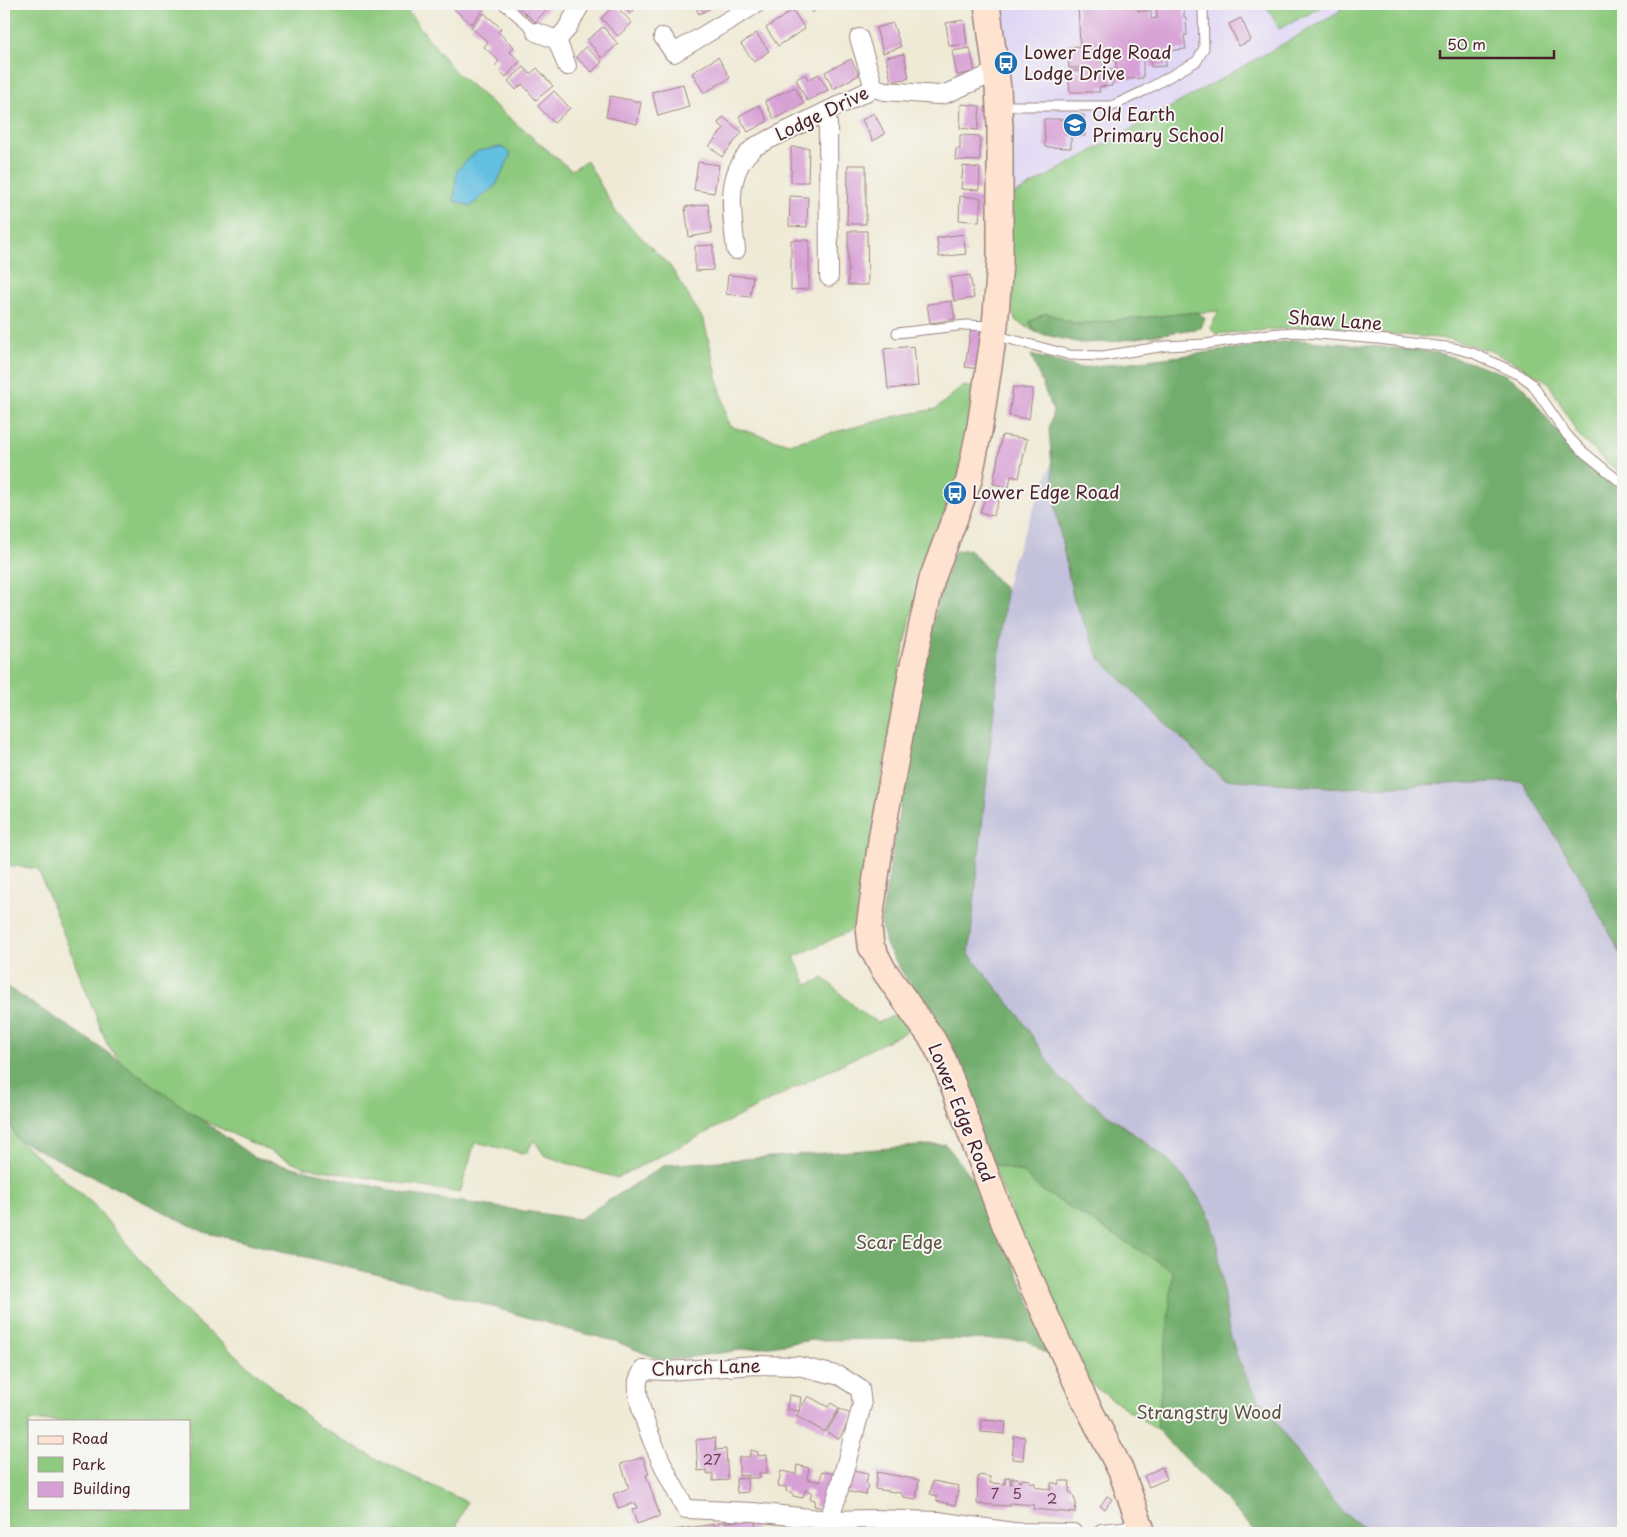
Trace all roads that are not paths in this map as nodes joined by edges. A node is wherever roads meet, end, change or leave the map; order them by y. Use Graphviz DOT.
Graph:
graph roads {
  1 [pos="503,4"];
  2 [pos="581,4"];
  3 [pos="756,4"];
  4 [pos="987,4"];
  5 [pos="1203,8"];
  6 [pos="536,32"];
  7 [pos="663,37"];
  8 [pos="859,38"];
  9 [pos="557,40"];
  10 [pos="567,66"];
  11 [pos="996,72"];
  12 [pos="874,88"];
  13 [pos="999,106"];
  14 [pos="826,112"];
  15 [pos="736,250"];
  16 [pos="829,276"];
  17 [pos="994,330"];
  18 [pos="898,333"];
  19 [pos="1623,484"];
  20 [pos="828,1520"];
  21 [pos="1143,1531"];
  22 [pos="1073,1533"];
  23 [pos="1102,1533"];
  1 -- 6 [label="lane"];
  2 -- 9 [label="street"];
  3 -- 7 [label="street"];
  4 -- 11 [label="street, Lower Edge Road"];
  5 -- 13 [label="lane"];
  6 -- 9 [label="street"];
  8 -- 12 [label="street"];
  9 -- 10 [label="street"];
  11 -- 12 [label="street, Lodge Drive"];
  11 -- 13 [label="street, Lower Edge Road"];
  12 -- 14 [label="street, Lodge Drive"];
  13 -- 17 [label="street, Lower Edge Road"];
  14 -- 15 [label="street, Lodge Drive"];
  14 -- 16 [label="street"];
  17 -- 18 [label="lane, Shaw Lane"];
  17 -- 19 [label="lane, Shaw Lane"];
  17 -- 21 [label="street, Lower Edge Road"];
  20 -- 20 [label="street, Church Lane"];
  20 -- 22 [label="street, Church Lane"];
  21 -- 23 [label="street"];
}
